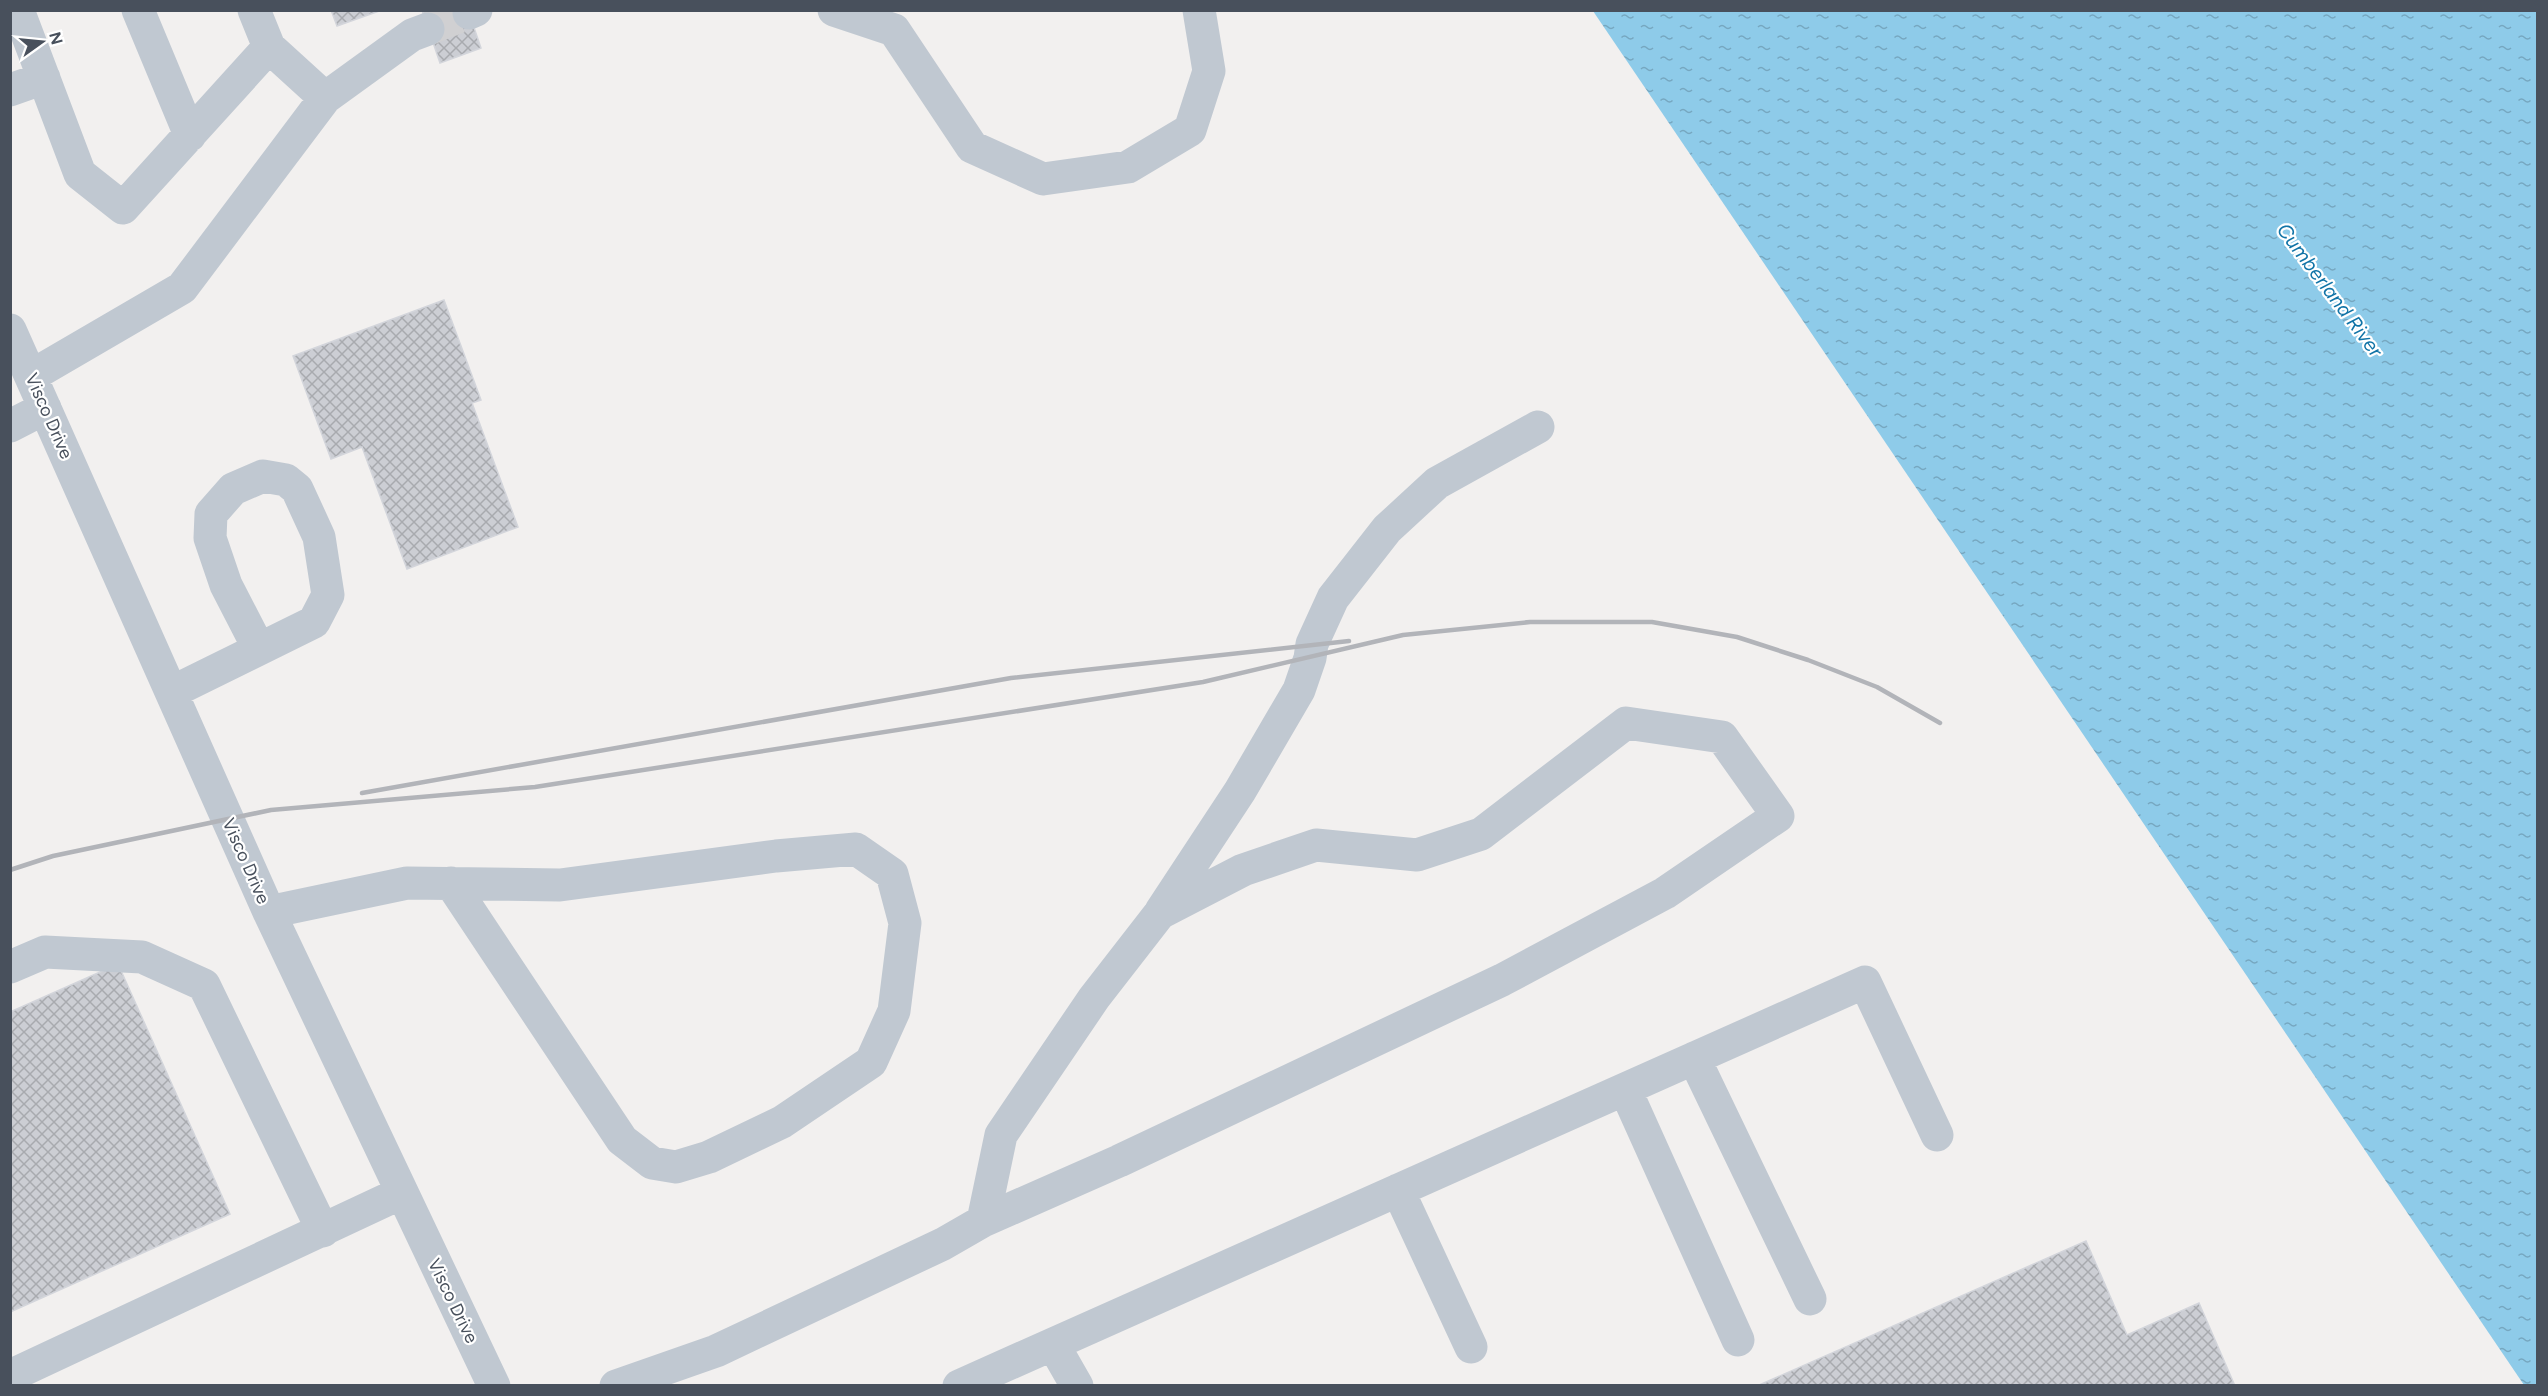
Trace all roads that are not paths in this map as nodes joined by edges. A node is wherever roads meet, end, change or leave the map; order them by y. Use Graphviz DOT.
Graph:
graph roads {
  1 [pos="18,10"];
  2 [pos="138,10"];
  3 [pos="254,10"];
  4 [pos="834,10"];
  5 [pos="1199,10"];
  6 [pos="428,29"];
  7 [pos="269,47"];
  8 [pos="44,78"];
  9 [pos="10,90"];
  10 [pos="326,98"];
  11 [pos="190,135"];
  12 [pos="10,330"];
  13 [pos="31,376"];
  14 [pos="45,408"];
  15 [pos="10,426"];
  16 [pos="1538,427"];
  17 [pos="259,649"];
  18 [pos="172,692"];
  19 [pos="451,883"];
  20 [pos="269,912"];
  21 [pos="1160,913"];
  22 [pos="10,967"];
  23 [pos="1694,1058"];
  24 [pos="1625,1089"];
  25 [pos="1937,1135"];
  26 [pos="1398,1190"];
  27 [pos="401,1193"];
  28 [pos="983,1221"];
  29 [pos="322,1231"];
  30 [pos="1810,1299"];
  31 [pos="1738,1340"];
  32 [pos="1053,1344"];
  33 [pos="1472,1347"];
  34 [pos="10,1376"];
  35 [pos="494,1386"];
  36 [pos="616,1386"];
  37 [pos="959,1386"];
  38 [pos="1077,1386"];
  1 -- 8 [label="street"];
  2 -- 11 [label="street"];
  3 -- 7 [label="street"];
  4 -- 5 [label="street"];
  6 -- 10 [label="street"];
  7 -- 10 [label="street"];
  7 -- 11 [label="street"];
  8 -- 9 [label="street"];
  8 -- 11 [label="street"];
  10 -- 13 [label="street"];
  12 -- 13 [label="street, Visco Drive"];
  13 -- 14 [label="street, Visco Drive"];
  14 -- 15 [label="street"];
  14 -- 18 [label="street, Visco Drive"];
  16 -- 21 [label="street"];
  17 -- 17 [label="street"];
  17 -- 18 [label="street"];
  18 -- 20 [label="street, Visco Drive"];
  19 -- 19 [label="street"];
  19 -- 20 [label="street"];
  20 -- 27 [label="street, Visco Drive"];
  21 -- 28 [label="street"];
  21 -- 28 [label="street"];
  22 -- 29 [label="street"];
  23 -- 24 [label="street"];
  23 -- 25 [label="street"];
  23 -- 30 [label="street"];
  24 -- 26 [label="street"];
  24 -- 31 [label="street"];
  26 -- 32 [label="street"];
  26 -- 33 [label="street"];
  27 -- 29 [label="street"];
  27 -- 35 [label="street, Visco Drive"];
  28 -- 36 [label="street"];
  29 -- 34 [label="street"];
  32 -- 37 [label="street"];
  32 -- 38 [label="street"];
}
